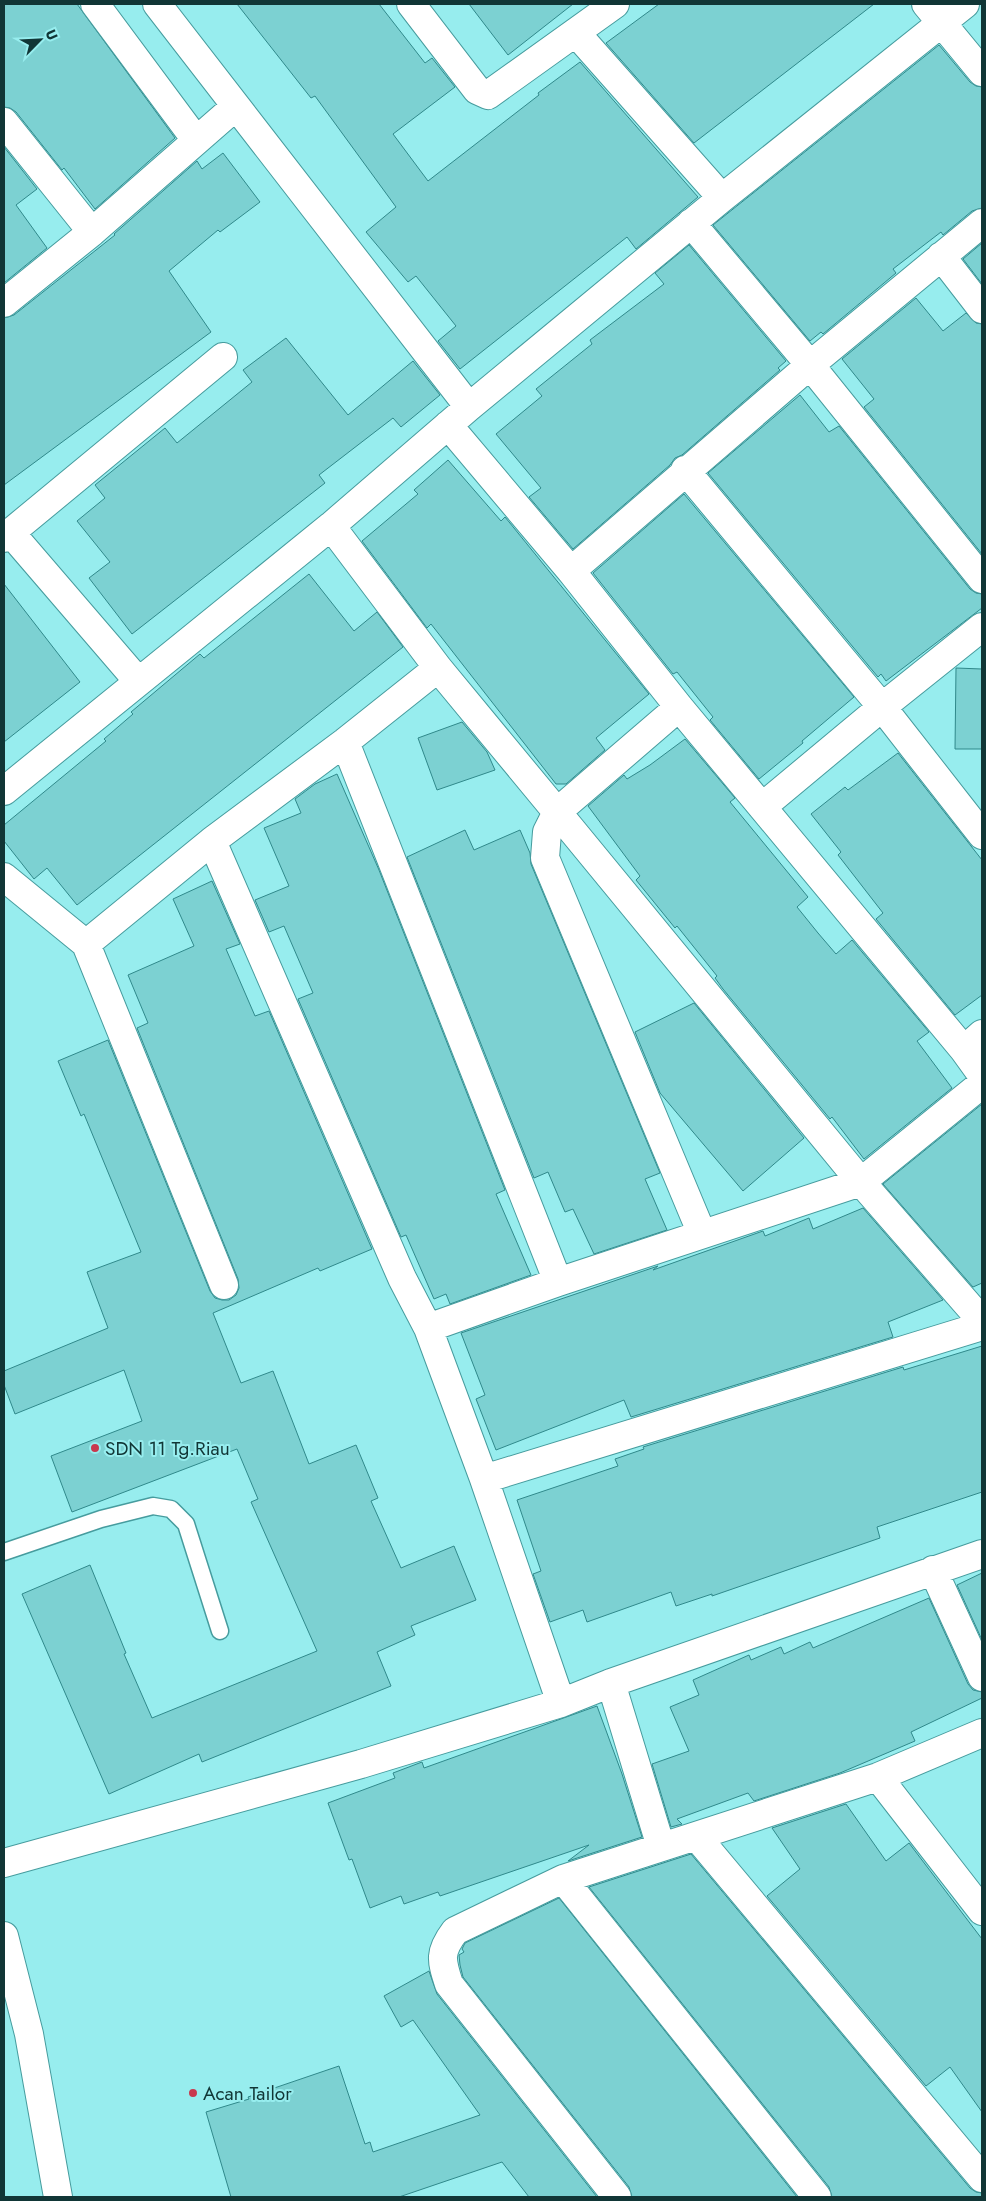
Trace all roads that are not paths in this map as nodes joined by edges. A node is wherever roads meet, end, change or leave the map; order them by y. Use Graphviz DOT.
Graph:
graph roads {
  1 [pos="95,4"];
  2 [pos="157,4"];
  3 [pos="411,4"];
  4 [pos="615,4"];
  5 [pos="965,4"];
  6 [pos="934,14"];
  7 [pos="576,33"];
  8 [pos="982,72"];
  9 [pos="235,107"];
  10 [pos="4,122"];
  11 [pos="196,140"];
  12 [pos="722,198"];
  13 [pos="691,222"];
  14 [pos="982,224"];
  15 [pos="92,232"];
  16 [pos="941,256"];
  17 [pos="4,303"];
  18 [pos="982,309"];
  19 [pos="223,357"];
  20 [pos="810,365"];
  21 [pos="469,407"];
  22 [pos="448,425"];
  23 [pos="685,470"];
  24 [pos="331,526"];
  25 [pos="7,535"];
  26 [pos="571,571"];
  27 [pos="982,579"];
  28 [pos="982,627"];
  29 [pos="438,668"];
  30 [pos="138,682"];
  31 [pos="679,707"];
  32 [pos="882,707"];
  33 [pos="345,742"];
  34 [pos="4,791"];
  35 [pos="762,807"];
  36 [pos="556,812"];
  37 [pos="982,835"];
  38 [pos="212,841"];
  39 [pos="4,877"];
  40 [pos="86,944"];
  41 [pos="973,1042"];
  42 [pos="982,1075"];
  43 [pos="982,1084"];
  44 [pos="861,1182"];
  45 [pos="702,1234"];
  46 [pos="558,1282"];
  47 [pos="224,1285"];
  48 [pos="982,1321"];
  49 [pos="982,1326"];
  50 [pos="428,1328"];
  51 [pos="484,1479"];
  52 [pos="4,1552"];
  53 [pos="982,1554"];
  54 [pos="933,1570"];
  55 [pos="220,1631"];
  56 [pos="982,1677"];
  57 [pos="611,1683"];
  58 [pos="561,1703"];
  59 [pos="982,1733"];
  60 [pos="878,1777"];
  61 [pos="697,1837"];
  62 [pos="661,1847"];
  63 [pos="4,1863"];
  64 [pos="563,1879"];
  65 [pos="982,1911"];
  66 [pos="4,1936"];
  67 [pos="982,2178"];
  68 [pos="58,2197"];
  69 [pos="617,2197"];
  70 [pos="817,2197"];
  1 -- 11 [label="street"];
  2 -- 9 [label="street"];
  3 -- 7 [label="street"];
  4 -- 7 [label="street"];
  5 -- 6 [label="street"];
  6 -- 8 [label="street"];
  6 -- 12 [label="street"];
  7 -- 12 [label="street"];
  9 -- 11 [label="street"];
  9 -- 21 [label="street"];
  10 -- 15 [label="street"];
  11 -- 15 [label="street"];
  12 -- 13 [label="street"];
  13 -- 20 [label="street"];
  13 -- 21 [label="street"];
  14 -- 16 [label="street"];
  15 -- 17 [label="street"];
  16 -- 18 [label="street"];
  16 -- 20 [label="street"];
  19 -- 25 [label="street"];
  20 -- 23 [label="street"];
  20 -- 27 [label="street"];
  21 -- 22 [label="street"];
  22 -- 24 [label="street"];
  22 -- 26 [label="street"];
  23 -- 26 [label="street"];
  23 -- 32 [label="street"];
  24 -- 29 [label="street"];
  24 -- 30 [label="street"];
  25 -- 30 [label="street"];
  26 -- 31 [label="street"];
  28 -- 32 [label="street"];
  29 -- 33 [label="street"];
  29 -- 36 [label="street"];
  30 -- 34 [label="street"];
  31 -- 35 [label="street"];
  31 -- 36 [label="street"];
  32 -- 35 [label="street"];
  32 -- 37 [label="street"];
  33 -- 38 [label="street"];
  33 -- 46 [label="street"];
  35 -- 41 [label="street"];
  36 -- 44 [label="street"];
  36 -- 45 [label="street"];
  38 -- 40 [label="street"];
  38 -- 50 [label="street"];
  39 -- 40 [label="street"];
  40 -- 47 [label="street"];
  41 -- 42 [label="street"];
  43 -- 44 [label="street"];
  44 -- 45 [label="street"];
  44 -- 48 [label="street"];
  45 -- 46 [label="street"];
  46 -- 50 [label="street"];
  49 -- 51 [label="street"];
  50 -- 51 [label="street"];
  51 -- 58 [label="street"];
  52 -- 55 [label="lane"];
  53 -- 54 [label="street"];
  54 -- 56 [label="street"];
  54 -- 57 [label="street"];
  57 -- 58 [label="street"];
  57 -- 62 [label="street"];
  58 -- 63 [label="street"];
  59 -- 60 [label="street"];
  60 -- 61 [label="street"];
  60 -- 65 [label="street"];
  61 -- 62 [label="street"];
  61 -- 67 [label="street"];
  62 -- 64 [label="street"];
  64 -- 69 [label="street"];
  64 -- 70 [label="street"];
  66 -- 68 [label="street"];
}
